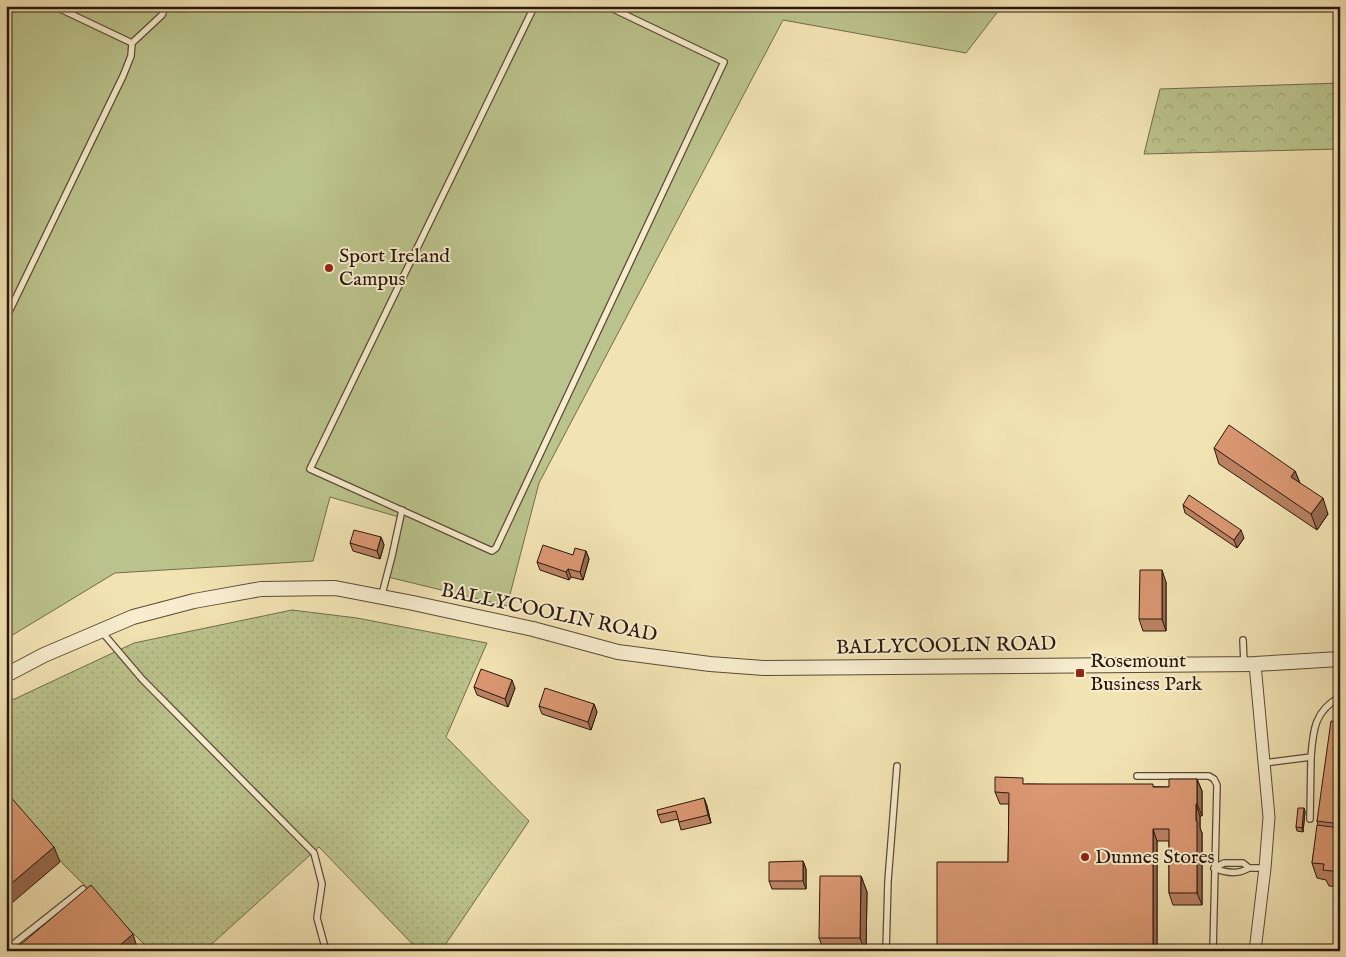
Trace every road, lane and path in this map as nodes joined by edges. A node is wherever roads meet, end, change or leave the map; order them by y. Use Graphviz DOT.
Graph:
graph roads {
  1 [pos="54,6"];
  2 [pos="166,6"];
  3 [pos="533,6"];
  4 [pos="607,6"];
  5 [pos="132,42"];
  6 [pos="6,318"];
  7 [pos="402,510"];
  8 [pos="381,598"];
  9 [pos="100,631"];
  10 [pos="1244,640"];
  11 [pos="1340,659"];
  12 [pos="1249,664"];
  13 [pos="6,675"];
  14 [pos="1340,697"];
  15 [pos="1311,757"];
  16 [pos="1264,763"];
  17 [pos="897,766"];
  18 [pos="1137,776"];
  19 [pos="1310,819"];
  20 [pos="1214,868"];
  21 [pos="1265,868"];
  22 [pos="83,889"];
  23 [pos="6,950"];
  24 [pos="326,951"];
  25 [pos="886,951"];
  26 [pos="1213,951"];
  27 [pos="1255,951"];
  1 -- 5 [label="lane"];
  2 -- 5 [label="lane"];
  3 -- 7 [label="lane"];
  4 -- 7 [label="lane"];
  5 -- 6 [label="lane"];
  7 -- 8 [label="lane"];
  8 -- 9 [label="street, BALLYCOOLIN ROAD"];
  8 -- 12 [label="street, BALLYCOOLIN ROAD"];
  9 -- 13 [label="street, BALLYCOOLIN ROAD"];
  9 -- 24 [label="lane"];
  10 -- 12 [label="lane"];
  11 -- 12 [label="street, BALLYCOOLIN ROAD"];
  12 -- 16 [label="street"];
  14 -- 15 [label="lane"];
  15 -- 16 [label="lane"];
  15 -- 19 [label="lane"];
  16 -- 21 [label="street"];
  17 -- 25 [label="lane"];
  18 -- 20 [label="lane"];
  20 -- 21 [label="lane"];
  20 -- 26 [label="lane"];
  21 -- 27 [label="street"];
  22 -- 23 [label="lane"];
}
